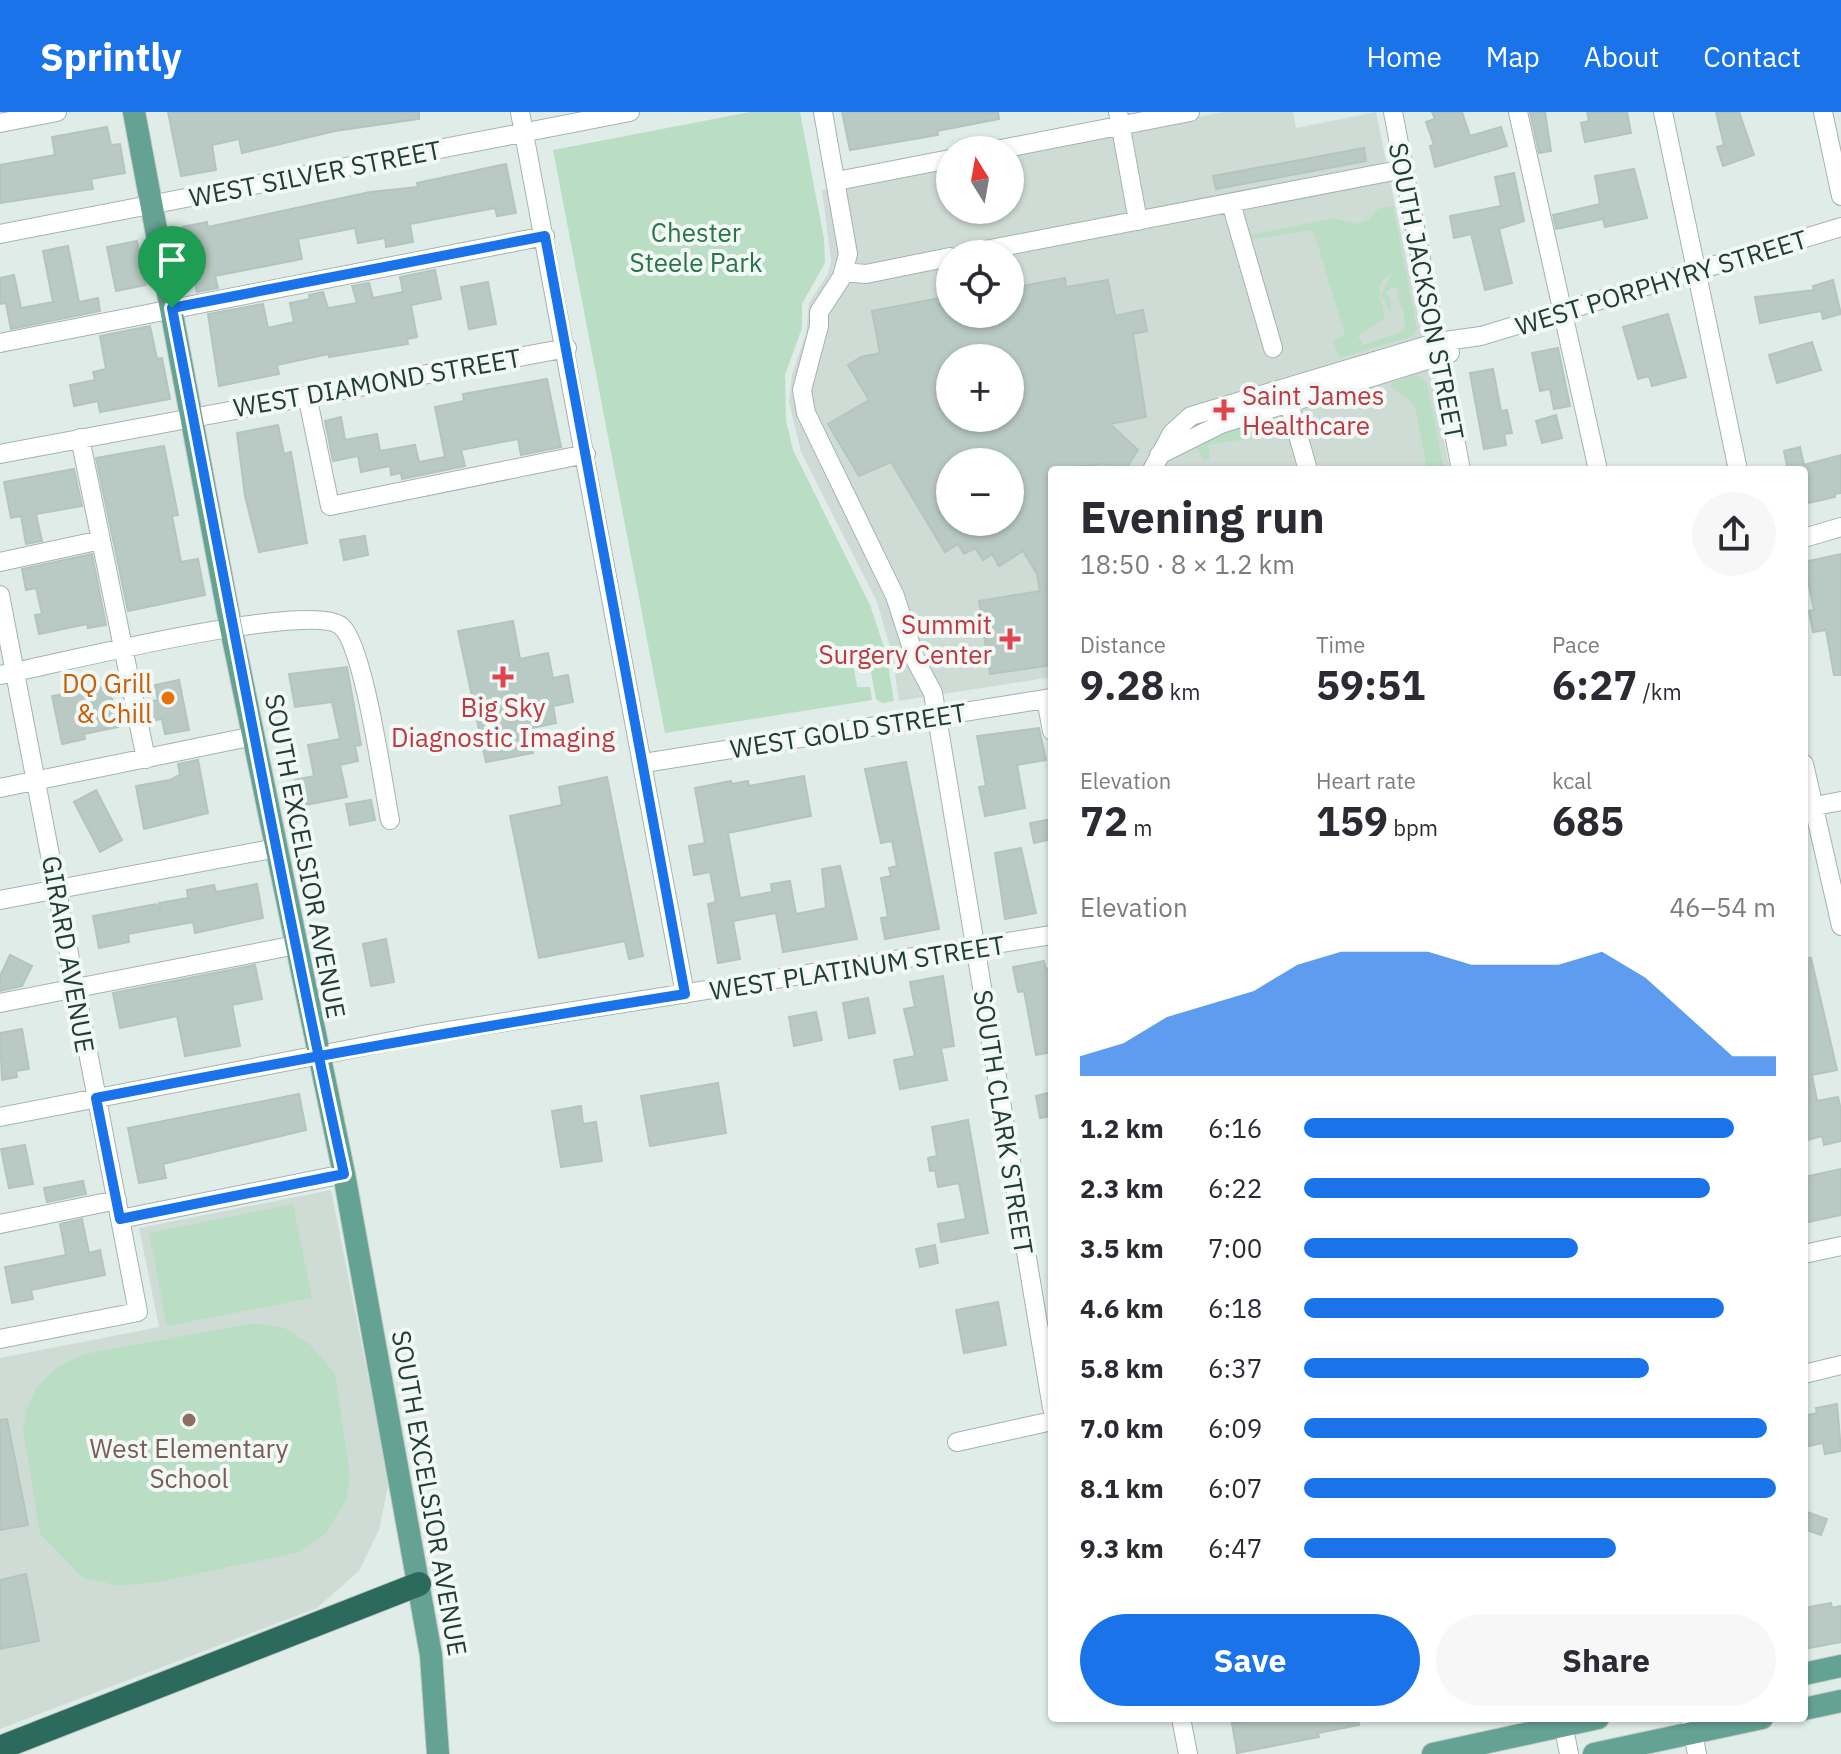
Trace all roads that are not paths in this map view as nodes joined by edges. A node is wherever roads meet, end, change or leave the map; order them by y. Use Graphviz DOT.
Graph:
graph roads {
  1 [pos="57,112"];
  2 [pos="134,112"];
  3 [pos="520,112"];
  4 [pos="630,112"];
  5 [pos="823,112"];
  6 [pos="1190,112"];
  7 [pos="1393,112"];
  8 [pos="1518,112"];
  9 [pos="1663,112"];
  10 [pos="1823,112"];
  11 [pos="1119,119"];
  12 [pos="0,123"];
  13 [pos="525,132"];
  14 [pos="1024,143"];
  15 [pos="936,162"];
  16 [pos="1404,169"];
  17 [pos="837,181"];
  18 [pos="1841,196"];
  19 [pos="1231,203"];
  20 [pos="152,204"];
  21 [pos="1138,221"];
  22 [pos="1841,227"];
  23 [pos="0,234"];
  24 [pos="545,236"];
  25 [pos="1024,243"];
  26 [pos="936,260"];
  27 [pos="1697,271"];
  28 [pos="843,272"];
  29 [pos="172,308"];
  30 [pos="1563,312"];
  31 [pos="0,343"];
  32 [pos="567,348"];
  33 [pos="1273,348"];
  34 [pos="1439,350"];
  35 [pos="1286,394"];
  36 [pos="307,395"];
  37 [pos="193,416"];
  38 [pos="80,438"];
  39 [pos="0,454"];
  40 [pos="586,454"];
  41 [pos="1155,462"];
  42 [pos="1307,466"];
  43 [pos="1460,466"];
  44 [pos="1597,466"];
  45 [pos="1737,466"];
  46 [pos="1841,527"];
  47 [pos="1808,537"];
  48 [pos="101,540"];
  49 [pos="0,562"];
  50 [pos="0,595"];
  51 [pos="231,628"];
  52 [pos="123,650"];
  53 [pos="8,674"];
  54 [pos="1048,698"];
  55 [pos="937,716"];
  56 [pos="254,736"];
  57 [pos="146,759"];
  58 [pos="644,763"];
  59 [pos="37,781"];
  60 [pos="0,788"];
  61 [pos="1841,801"];
  62 [pos="1809,808"];
  63 [pos="390,820"];
  64 [pos="277,848"];
  65 [pos="58,890"];
  66 [pos="0,900"];
  67 [pos="1841,926"];
  68 [pos="1048,936"];
  69 [pos="296,945"];
  70 [pos="975,948"];
  71 [pos="76,989"];
  72 [pos="685,994"];
  73 [pos="0,1003"];
  74 [pos="318,1055"];
  75 [pos="96,1098"];
  76 [pos="0,1117"];
  77 [pos="344,1174"];
  78 [pos="118,1210"];
  79 [pos="0,1224"];
  80 [pos="1841,1246"];
  81 [pos="1808,1253"];
  82 [pos="0,1339"];
  83 [pos="1841,1365"];
  84 [pos="1808,1373"];
  85 [pos="1048,1384"];
  86 [pos="1048,1422"];
  87 [pos="957,1442"];
  88 [pos="419,1584"];
  89 [pos="1841,1666"];
  90 [pos="1808,1673"];
  91 [pos="1841,1701"];
  92 [pos="1808,1708"];
  93 [pos="1182,1722"];
  94 [pos="1562,1722"];
  95 [pos="1746,1722"];
  96 [pos="1693,1735"];
  97 [pos="0,1748"];
  98 [pos="438,1754"];
  99 [pos="1188,1754"];
  100 [pos="1433,1754"];
  101 [pos="1569,1754"];
  102 [pos="1594,1754"];
  1 -- 12 [label="street"];
  2 -- 20 [label="main road, SOUTH EXCELSIOR AVENUE"];
  3 -- 13 [label="street"];
  4 -- 13 [label="street, WEST SILVER STREET"];
  5 -- 17 [label="street, SOUTH CLARK STREET"];
  6 -- 11 [label="street"];
  7 -- 16 [label="street, SOUTH JACKSON STREET"];
  8 -- 30 [label="street"];
  9 -- 27 [label="street"];
  10 -- 18 [label="street"];
  11 -- 14 [label="street"];
  11 -- 21 [label="street"];
  13 -- 20 [label="street, WEST SILVER STREET"];
  13 -- 24 [label="street"];
  15 -- 17 [label="street"];
  16 -- 19 [label="street"];
  16 -- 34 [label="street, SOUTH JACKSON STREET"];
  17 -- 28 [label="street, SOUTH CLARK STREET"];
  19 -- 21 [label="street"];
  19 -- 33 [label="street"];
  20 -- 23 [label="street, WEST SILVER STREET"];
  20 -- 29 [label="main road, SOUTH EXCELSIOR AVENUE"];
  21 -- 25 [label="street"];
  22 -- 27 [label="street, WEST PORPHYRY STREET"];
  24 -- 29 [label="street"];
  24 -- 32 [label="street"];
  26 -- 28 [label="street"];
  27 -- 30 [label="street, WEST PORPHYRY STREET"];
  27 -- 45 [label="street"];
  28 -- 55 [label="street, SOUTH CLARK STREET"];
  29 -- 31 [label="street"];
  29 -- 37 [label="main road, SOUTH EXCELSIOR AVENUE"];
  30 -- 34 [label="street, WEST PORPHYRY STREET"];
  30 -- 44 [label="street"];
  32 -- 36 [label="street, WEST DIAMOND STREET"];
  32 -- 40 [label="street"];
  34 -- 35 [label="street, WEST PORPHYRY STREET"];
  34 -- 43 [label="street, SOUTH JACKSON STREET"];
  35 -- 41 [label="street, WEST PORPHYRY STREET"];
  35 -- 42 [label="street"];
  36 -- 37 [label="street, WEST DIAMOND STREET"];
  36 -- 40 [label="street"];
  37 -- 38 [label="street, WEST DIAMOND STREET"];
  37 -- 51 [label="main road, SOUTH EXCELSIOR AVENUE"];
  38 -- 39 [label="street, WEST DIAMOND STREET"];
  38 -- 48 [label="street"];
  40 -- 58 [label="street"];
  46 -- 47 [label="street"];
  48 -- 49 [label="street"];
  48 -- 52 [label="street"];
  50 -- 53 [label="street, GIRARD AVENUE"];
  51 -- 52 [label="street"];
  51 -- 56 [label="main road, SOUTH EXCELSIOR AVENUE"];
  51 -- 63 [label="street"];
  52 -- 53 [label="street"];
  52 -- 57 [label="street"];
  53 -- 59 [label="street, GIRARD AVENUE"];
  54 -- 55 [label="street, WEST GOLD STREET"];
  55 -- 58 [label="street, WEST GOLD STREET"];
  55 -- 70 [label="street, SOUTH CLARK STREET"];
  56 -- 57 [label="street"];
  56 -- 64 [label="main road, SOUTH EXCELSIOR AVENUE"];
  57 -- 59 [label="street"];
  58 -- 72 [label="street"];
  59 -- 60 [label="street"];
  59 -- 65 [label="street, GIRARD AVENUE"];
  61 -- 62 [label="street"];
  62 -- 67 [label="street"];
  64 -- 65 [label="street"];
  64 -- 69 [label="main road, SOUTH EXCELSIOR AVENUE"];
  65 -- 66 [label="street"];
  65 -- 71 [label="street, GIRARD AVENUE"];
  68 -- 70 [label="street, WEST PLATINUM STREET"];
  69 -- 71 [label="street"];
  69 -- 74 [label="main road, SOUTH EXCELSIOR AVENUE"];
  70 -- 72 [label="street, WEST PLATINUM STREET"];
  70 -- 85 [label="street, SOUTH CLARK STREET"];
  71 -- 73 [label="street"];
  71 -- 75 [label="street, GIRARD AVENUE"];
  72 -- 74 [label="street, WEST PLATINUM STREET"];
  74 -- 75 [label="street, WEST PLATINUM STREET"];
  74 -- 77 [label="main road, SOUTH EXCELSIOR AVENUE"];
  75 -- 76 [label="street, WEST PLATINUM STREET"];
  75 -- 78 [label="street, GIRARD AVENUE"];
  77 -- 78 [label="street"];
  77 -- 88 [label="main road, SOUTH EXCELSIOR AVENUE"];
  78 -- 79 [label="street"];
  78 -- 82 [label="street, GIRARD AVENUE"];
  80 -- 81 [label="street"];
  83 -- 84 [label="street"];
  86 -- 87 [label="street"];
  88 -- 97 [label="highway"];
  88 -- 98 [label="main road, SOUTH EXCELSIOR AVENUE"];
  89 -- 90 [label="main road"];
  91 -- 92 [label="main road"];
  93 -- 99 [label="street"];
  94 -- 100 [label="main road"];
  94 -- 101 [label="street"];
  95 -- 96 [label="main road"];
  96 -- 102 [label="main road"];
}
